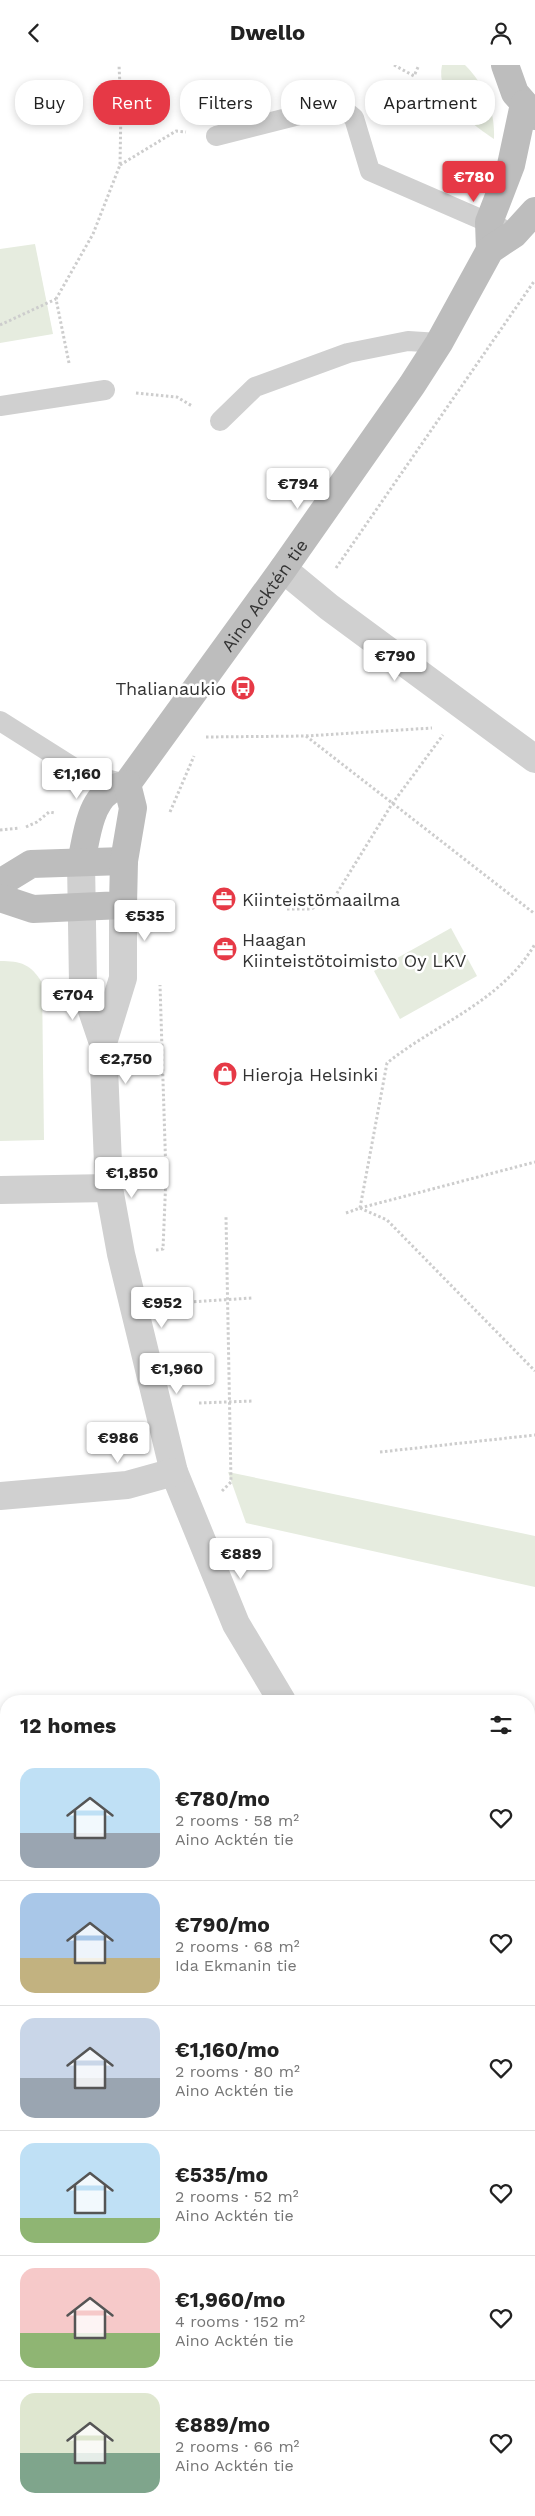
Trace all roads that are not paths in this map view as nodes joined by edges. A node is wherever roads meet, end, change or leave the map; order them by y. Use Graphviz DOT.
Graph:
graph roads {
  1 [pos="503,66"];
  2 [pos="529,110"];
  3 [pos="216,136"];
  4 [pos="535,211"];
  5 [pos="489,222"];
  6 [pos="514,234"];
  7 [pos="490,250"];
  8 [pos="440,343"];
  9 [pos="105,390"];
  10 [pos="0,406"];
  11 [pos="220,421"];
  12 [pos="283,569"];
  13 [pos="0,721"];
  14 [pos="535,759"];
  15 [pos="127,784"];
  16 [pos="124,861"];
  17 [pos="80,862"];
  18 [pos="0,883"];
  19 [pos="0,898"];
  20 [pos="123,905"];
  21 [pos="80,907"];
  22 [pos="103,1043"];
  23 [pos="109,1189"];
  24 [pos="0,1190"];
  25 [pos="174,1472"];
  26 [pos="0,1496"];
  27 [pos="278,1695"];
  1 -- 2 [label="main road"];
  2 -- 5 [label="main road"];
  3 -- 5 [label="lane"];
  4 -- 6 [label="main road, Aino Acktén tie"];
  5 -- 6 [label="lane"];
  5 -- 7 [label="main road"];
  6 -- 7 [label="main road, Aino Acktén tie"];
  7 -- 8 [label="main road, Aino Acktén tie"];
  8 -- 11 [label="lane"];
  8 -- 12 [label="main road, Aino Acktén tie"];
  9 -- 10 [label="lane"];
  12 -- 14 [label="street"];
  12 -- 15 [label="main road, Aino Acktén tie"];
  13 -- 15 [label="lane"];
  15 -- 16 [label="main road, Aino Acktén tie"];
  15 -- 17 [label="main road, Aino Acktén tie"];
  16 -- 17 [label="main road"];
  16 -- 20 [label="main road, Aino Acktén tie"];
  17 -- 18 [label="main road"];
  17 -- 21 [label="street, Aino Acktén tie"];
  19 -- 21 [label="main road"];
  20 -- 21 [label="main road"];
  20 -- 22 [label="street, Aino Acktén tie"];
  21 -- 22 [label="street, Aino Acktén tie"];
  22 -- 23 [label="street, Aino Acktén tie"];
  23 -- 24 [label="street"];
  23 -- 25 [label="street, Aino Acktén tie"];
  25 -- 26 [label="street"];
  25 -- 27 [label="street, Aino Acktén tie"];
}
